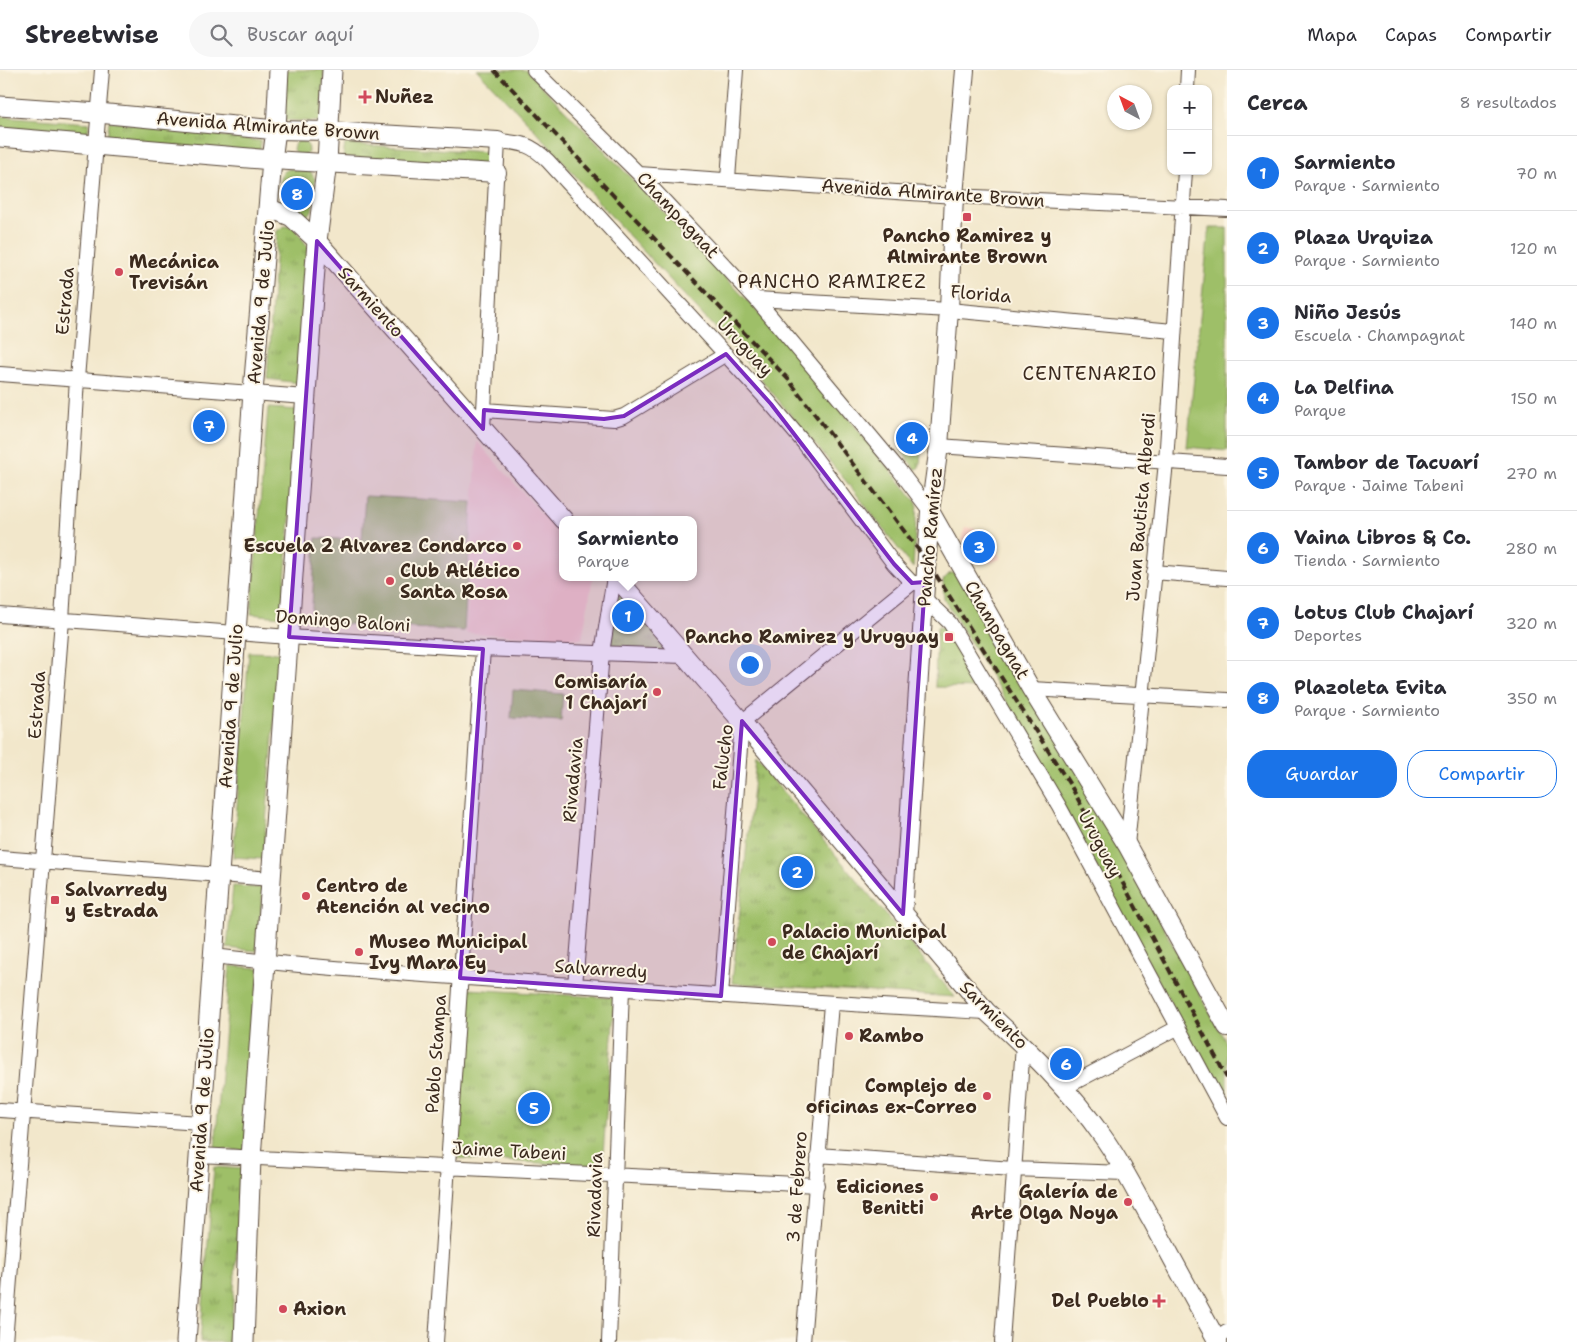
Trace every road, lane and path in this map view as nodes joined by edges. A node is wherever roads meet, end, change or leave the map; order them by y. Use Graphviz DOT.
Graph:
graph roads {
  1 [pos="102,70"];
  2 [pos="279,70"];
  3 [pos="332,70"];
  4 [pos="534,70"];
  5 [pos="736,70"];
  6 [pos="965,70"];
  7 [pos="1188,70"];
  8 [pos="1187,85"];
  9 [pos="0,106"];
  10 [pos="98,113"];
  11 [pos="276,130"];
  12 [pos="329,131"];
  13 [pos="0,137"];
  14 [pos="498,141"];
  15 [pos="96,144"];
  16 [pos="536,149"];
  17 [pos="272,160"];
  18 [pos="327,162"];
  19 [pos="497,173"];
  20 [pos="639,174"];
  21 [pos="1185,175"];
  22 [pos="728,179"];
  23 [pos="954,196"];
  24 [pos="1183,207"];
  25 [pos="269,208"];
  26 [pos="1227,209"];
  27 [pos="317,241"];
  28 [pos="756,299"];
  29 [pos="949,310"];
  30 [pos="1173,330"];
  31 [pos="726,354"];
  32 [pos="0,374"];
  33 [pos="78,379"];
  34 [pos="253,392"];
  35 [pos="306,397"];
  36 [pos="484,410"];
  37 [pos="483,429"];
  38 [pos="939,446"];
  39 [pos="1166,462"];
  40 [pos="1227,466"];
  41 [pos="930,511"];
  42 [pos="560,516"];
  43 [pos="1154,572"];
  44 [pos="1227,578"];
  45 [pos="614,581"];
  46 [pos="618,581"];
  47 [pos="920,588"];
  48 [pos="0,615"];
  49 [pos="62,620"];
  50 [pos="236,633"];
  51 [pos="289,637"];
  52 [pos="482,649"];
  53 [pos="602,653"];
  54 [pos="684,656"];
  55 [pos="1031,689"];
  56 [pos="1144,694"];
  57 [pos="1227,700"];
  58 [pos="742,722"];
  59 [pos="1127,845"];
  60 [pos="0,858"];
  61 [pos="44,862"];
  62 [pos="218,875"];
  63 [pos="272,879"];
  64 [pos="903,914"];
  65 [pos="213,956"];
  66 [pos="266,962"];
  67 [pos="460,978"];
  68 [pos="575,986"];
  69 [pos="622,989"];
  70 [pos="721,996"];
  71 [pos="831,1004"];
  72 [pos="986,1012"];
  73 [pos="1227,1026"];
  74 [pos="1178,1028"];
  75 [pos="1023,1044"];
  76 [pos="1064,1088"];
  77 [pos="0,1110"];
  78 [pos="25,1112"];
  79 [pos="1227,1118"];
  80 [pos="201,1123"];
  81 [pos="198,1155"];
  82 [pos="818,1155"];
  83 [pos="251,1158"];
  84 [pos="447,1167"];
  85 [pos="1014,1169"];
  86 [pos="1125,1173"];
  87 [pos="614,1175"];
  88 [pos="817,1185"];
  89 [pos="1220,1338"];
  90 [pos="5,1342"];
  91 [pos="186,1342"];
  92 [pos="244,1342"];
  93 [pos="436,1342"];
  94 [pos="608,1342"];
  95 [pos="803,1342"];
  96 [pos="1002,1342"];
  1 -- 10 [label="street, Estrada"];
  2 -- 11 [label="main road, Avenida 9 de Julio"];
  3 -- 12 [label="main road"];
  4 -- 20 [label="street, Champagnat"];
  5 -- 22 [label="street"];
  6 -- 23 [label="street, Pancho Ramírez"];
  7 -- 8 [label="street"];
  9 -- 10 [label="main road, Avenida Almirante Brown"];
  10 -- 11 [label="main road, Avenida Almirante Brown"];
  10 -- 15 [label="street, Estrada"];
  11 -- 12 [label="street, Avenida Almirante Brown"];
  11 -- 17 [label="main road, Avenida 9 de Julio"];
  12 -- 14 [label="street, Avenida Almirante Brown"];
  12 -- 18 [label="main road"];
  13 -- 15 [label="main road, Avenida Almirante Brown"];
  14 -- 16 [label="street, Avenida Almirante Brown"];
  14 -- 19 [label="street"];
  15 -- 17 [label="main road, Avenida Almirante Brown"];
  15 -- 33 [label="street, Estrada"];
  16 -- 31 [label="street, Uruguay"];
  17 -- 18 [label="street, Avenida Almirante Brown"];
  17 -- 25 [label="main road, Avenida 9 de Julio"];
  18 -- 19 [label="street, Avenida Almirante Brown"];
  18 -- 27 [label="main road"];
  19 -- 36 [label="street"];
  20 -- 22 [label="street, Avenida Almirante Brown"];
  20 -- 28 [label="street, Champagnat"];
  21 -- 24 [label="street, Juan Bautista Alberdi"];
  22 -- 23 [label="street, Avenida Almirante Brown"];
  23 -- 24 [label="street, Avenida Almirante Brown"];
  23 -- 29 [label="street, Pancho Ramírez"];
  24 -- 26 [label="street, Avenida Almirante Brown"];
  24 -- 30 [label="street, Juan Bautista Alberdi"];
  25 -- 27 [label="street, Sarmiento"];
  25 -- 34 [label="main road, Avenida 9 de Julio"];
  27 -- 35 [label="main road"];
  27 -- 37 [label="street, Sarmiento"];
  28 -- 29 [label="street, Florida"];
  28 -- 41 [label="street, Champagnat"];
  29 -- 30 [label="street, Florida"];
  29 -- 38 [label="street, Pancho Ramírez"];
  30 -- 39 [label="street, Juan Bautista Alberdi"];
  31 -- 36 [label="street"];
  31 -- 47 [label="street, Uruguay"];
  32 -- 33 [label="street"];
  33 -- 34 [label="street"];
  33 -- 49 [label="street, Estrada"];
  34 -- 35 [label="street"];
  34 -- 50 [label="main road, Avenida 9 de Julio"];
  35 -- 51 [label="main road"];
  36 -- 37 [label="street"];
  37 -- 42 [label="street, Sarmiento"];
  38 -- 39 [label="street"];
  38 -- 41 [label="street, Pancho Ramírez"];
  39 -- 40 [label="street"];
  39 -- 43 [label="street, Juan Bautista Alberdi"];
  41 -- 47 [label="street, Pancho Ramírez"];
  41 -- 55 [label="street, Champagnat"];
  43 -- 44 [label="street"];
  43 -- 56 [label="street, Juan Bautista Alberdi"];
  45 -- 53 [label="street, Rivadavia"];
  46 -- 54 [label="street, Sarmiento"];
  47 -- 58 [label="street, Falucho"];
  47 -- 64 [label="street, Pancho Ramírez"];
  47 -- 74 [label="street, Uruguay"];
  48 -- 49 [label="street, Domingo Baloni"];
  49 -- 50 [label="street, Domingo Baloni"];
  49 -- 61 [label="street, Estrada"];
  50 -- 51 [label="street, Domingo Baloni"];
  50 -- 62 [label="main road, Avenida 9 de Julio"];
  51 -- 52 [label="street, Domingo Baloni"];
  51 -- 63 [label="main road"];
  52 -- 53 [label="street, Domingo Baloni"];
  52 -- 67 [label="street, Pablo Stampa"];
  53 -- 54 [label="street, Domingo Baloni"];
  53 -- 68 [label="street, Rivadavia"];
  54 -- 58 [label="street, Sarmiento"];
  55 -- 56 [label="street"];
  55 -- 59 [label="street, Champagnat"];
  56 -- 57 [label="street"];
  56 -- 59 [label="street, Juan Bautista Alberdi"];
  58 -- 64 [label="street, Sarmiento"];
  58 -- 70 [label="street, Falucho"];
  59 -- 73 [label="street, Champagnat"];
  60 -- 61 [label="street"];
  61 -- 62 [label="street"];
  61 -- 78 [label="street, Estrada"];
  62 -- 63 [label="street"];
  62 -- 65 [label="main road, Avenida 9 de Julio"];
  63 -- 66 [label="main road"];
  64 -- 72 [label="street, Sarmiento"];
  65 -- 66 [label="street, Salvarredy"];
  65 -- 80 [label="main road, Avenida 9 de Julio"];
  66 -- 67 [label="street, Salvarredy"];
  66 -- 83 [label="main road"];
  67 -- 68 [label="street, Salvarredy"];
  67 -- 84 [label="street, Pablo Stampa"];
  68 -- 69 [label="street, Salvarredy"];
  69 -- 70 [label="street, Salvarredy"];
  69 -- 87 [label="street, Rivadavia"];
  70 -- 71 [label="street, Salvarredy"];
  71 -- 72 [label="street, Salvarredy"];
  71 -- 82 [label="street, 3 de Febrero"];
  72 -- 75 [label="street, Sarmiento"];
  74 -- 76 [label="street"];
  74 -- 79 [label="street, Uruguay"];
  75 -- 76 [label="street, Sarmiento"];
  75 -- 85 [label="street"];
  76 -- 86 [label="street, Sarmiento"];
  77 -- 78 [label="street"];
  78 -- 80 [label="street"];
  78 -- 90 [label="street, Estrada"];
  80 -- 81 [label="main road, Avenida 9 de Julio"];
  81 -- 83 [label="street, Jaime Tabeni"];
  81 -- 91 [label="main road, Avenida 9 de Julio"];
  82 -- 85 [label="street"];
  82 -- 88 [label="street, 3 de Febrero"];
  83 -- 84 [label="street, Jaime Tabeni"];
  83 -- 92 [label="main road"];
  84 -- 87 [label="street, Jaime Tabeni"];
  84 -- 93 [label="street, Pablo Stampa"];
  85 -- 86 [label="street"];
  85 -- 96 [label="street"];
  86 -- 89 [label="street, Sarmiento"];
  87 -- 88 [label="street, Jaime Tabeni"];
  87 -- 94 [label="street, Rivadavia"];
  88 -- 95 [label="street, 3 de Febrero"];
}
